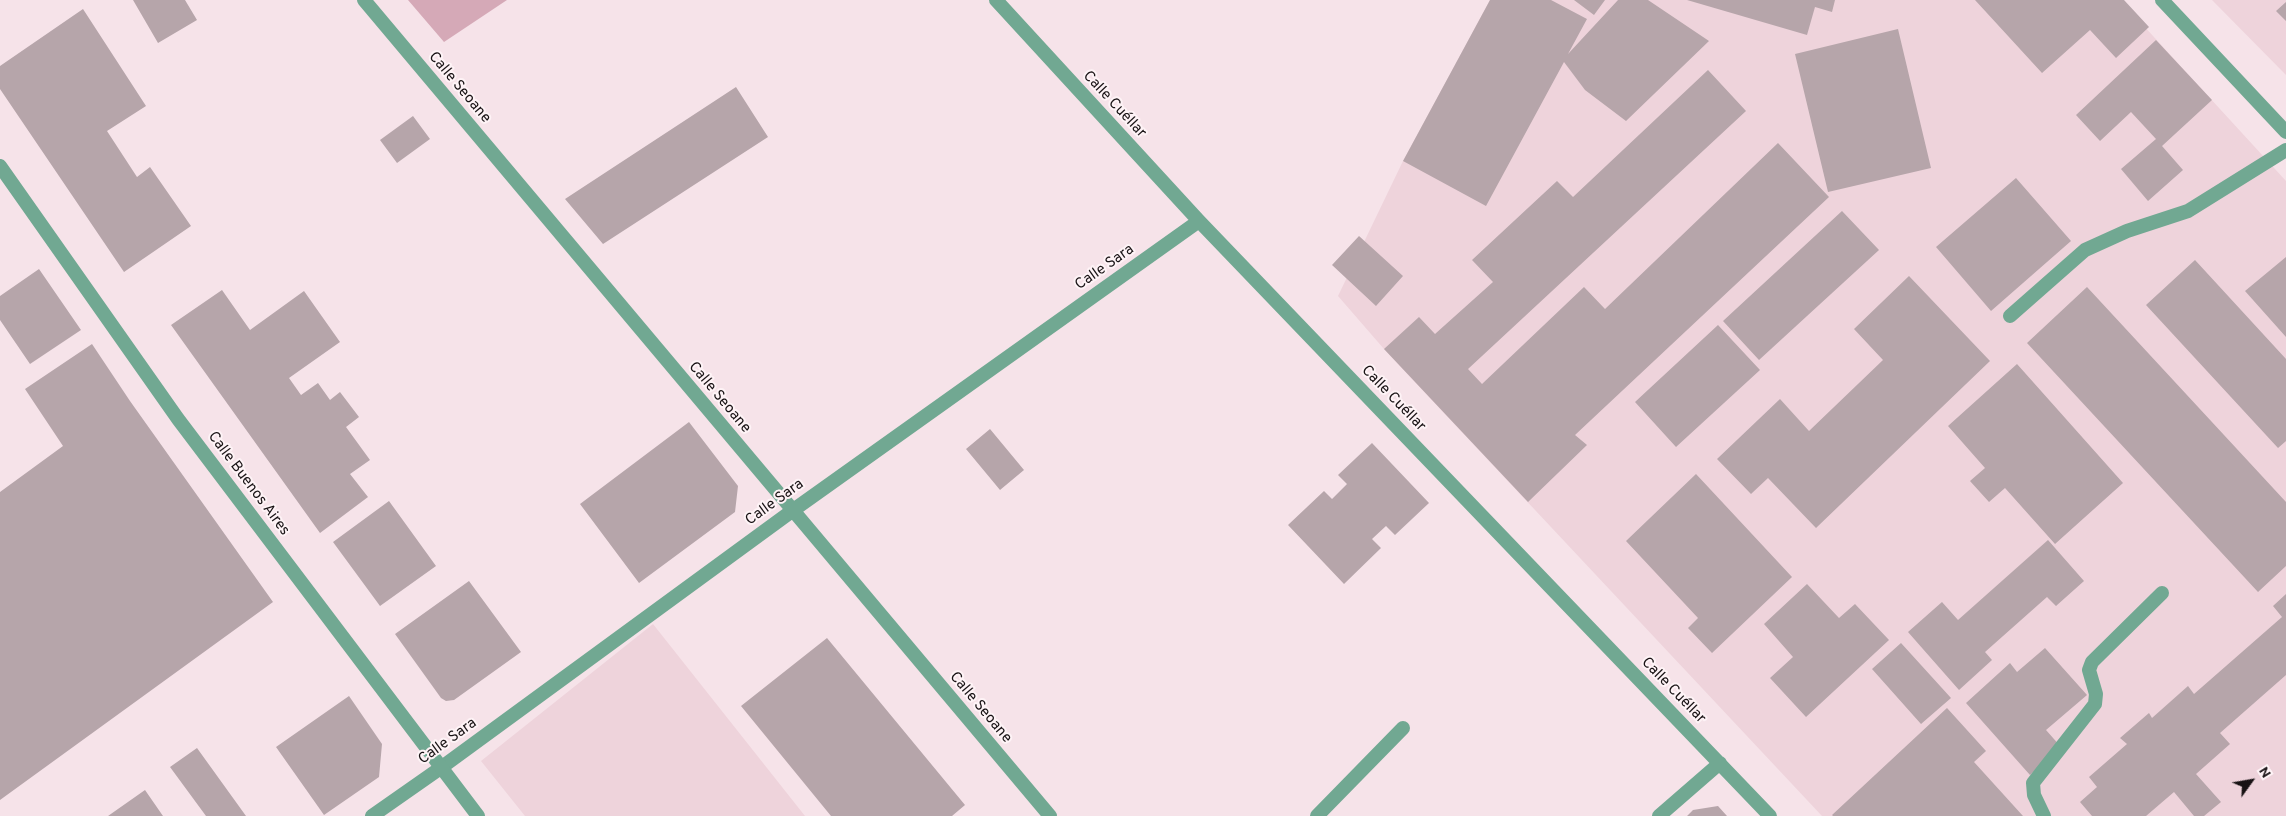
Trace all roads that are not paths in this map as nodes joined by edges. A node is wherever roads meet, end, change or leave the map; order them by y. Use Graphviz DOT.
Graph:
graph roads {
  1 [pos="364,0"];
  2 [pos="996,0"];
  3 [pos="2162,0"];
  4 [pos="2286,132"];
  5 [pos="2286,150"];
  6 [pos="0,166"];
  7 [pos="1199,221"];
  8 [pos="2010,316"];
  9 [pos="792,511"];
  10 [pos="2162,593"];
  11 [pos="1403,728"];
  12 [pos="1720,763"];
  13 [pos="442,767"];
  14 [pos="372,816"];
  15 [pos="478,816"];
  16 [pos="1050,816"];
  17 [pos="1317,816"];
  18 [pos="1660,816"];
  19 [pos="1770,816"];
  20 [pos="2044,816"];
  1 -- 9 [label="street, Calle Seoane"];
  2 -- 7 [label="street, Calle Cuéllar"];
  3 -- 4 [label="street"];
  5 -- 8 [label="street"];
  6 -- 13 [label="street, Calle Buenos Aires"];
  7 -- 9 [label="street, Calle Sara"];
  7 -- 12 [label="street, Calle Cuéllar"];
  9 -- 13 [label="street, Calle Sara"];
  9 -- 16 [label="street, Calle Seoane"];
  10 -- 20 [label="street"];
  11 -- 17 [label="street"];
  12 -- 18 [label="street"];
  12 -- 19 [label="street, Calle Cuéllar"];
  13 -- 14 [label="street, Calle Sara"];
  13 -- 15 [label="street, Calle Buenos Aires"];
}
